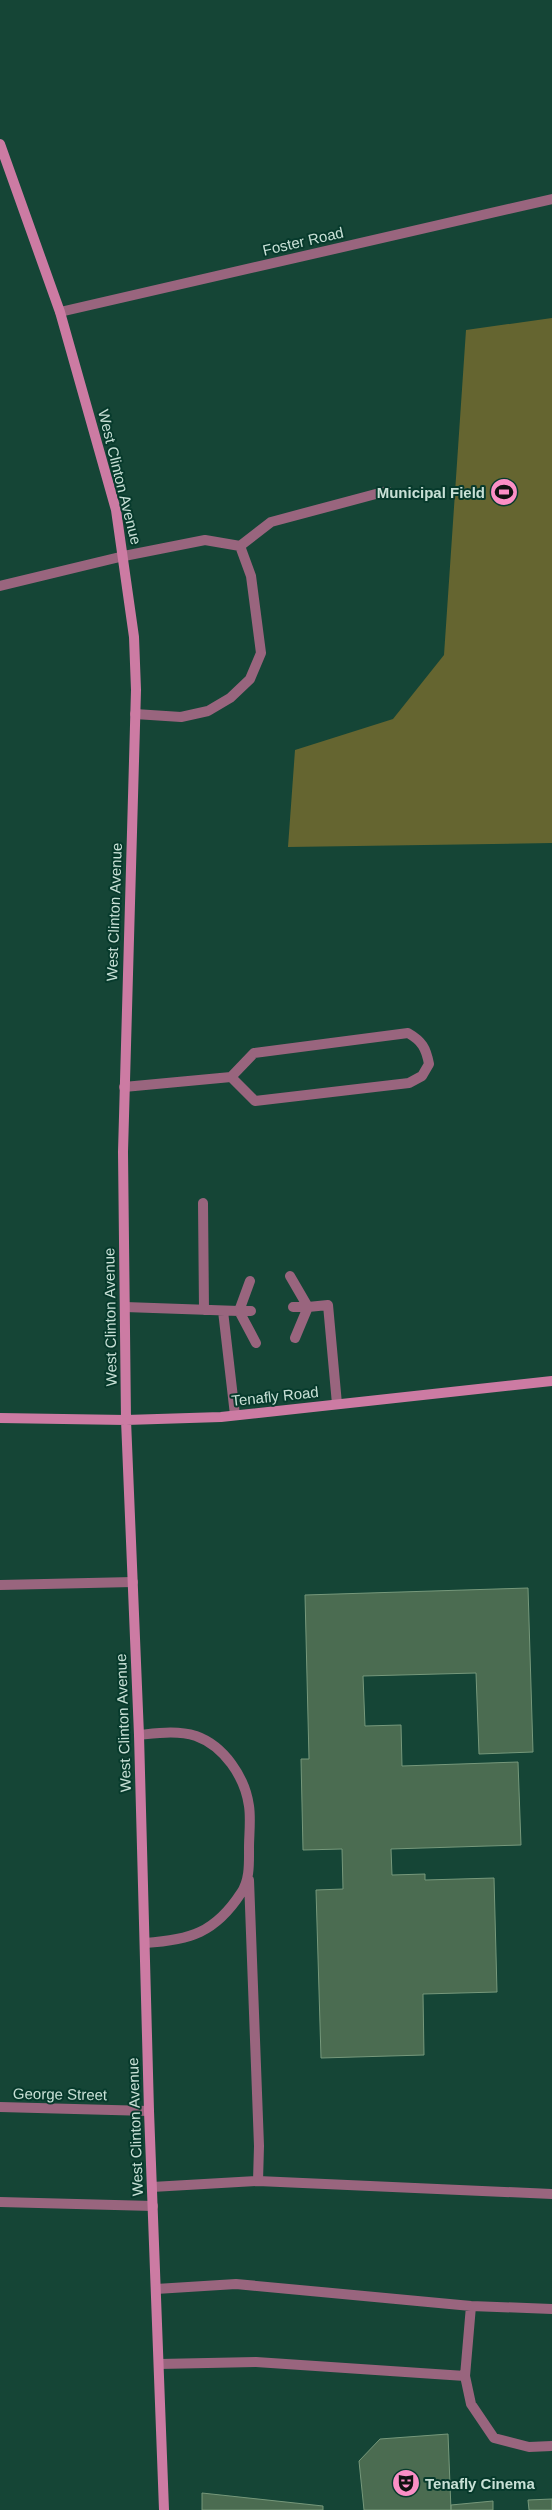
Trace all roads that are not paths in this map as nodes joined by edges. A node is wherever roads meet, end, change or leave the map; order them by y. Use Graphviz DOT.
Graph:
graph roads {
  1 [pos="0,144"];
  2 [pos="552,199"];
  3 [pos="60,312"];
  4 [pos="388,491"];
  5 [pos="240,546"];
  6 [pos="124,556"];
  7 [pos="0,586"];
  8 [pos="135,714"];
  9 [pos="231,1077"];
  10 [pos="124,1087"];
  11 [pos="204,1204"];
  12 [pos="290,1276"];
  13 [pos="250,1280"];
  14 [pos="125,1307"];
  15 [pos="292,1307"];
  16 [pos="308,1307"];
  17 [pos="204,1310"];
  18 [pos="223,1311"];
  19 [pos="238,1311"];
  20 [pos="251,1311"];
  21 [pos="295,1338"];
  22 [pos="256,1343"];
  23 [pos="552,1381"];
  24 [pos="337,1404"];
  25 [pos="235,1416"];
  26 [pos="0,1418"];
  27 [pos="126,1420"];
  28 [pos="133,1582"];
  29 [pos="0,1585"];
  30 [pos="139,1735"];
  31 [pos="248,1874"];
  32 [pos="145,1943"];
  33 [pos="0,2107"];
  34 [pos="149,2111"];
  35 [pos="258,2181"];
  36 [pos="152,2186"];
  37 [pos="552,2194"];
  38 [pos="0,2202"];
  39 [pos="153,2206"];
  40 [pos="156,2289"];
  41 [pos="470,2306"];
  42 [pos="552,2309"];
  43 [pos="159,2364"];
  44 [pos="465,2376"];
  45 [pos="552,2446"];
  46 [pos="164,2510"];
  1 -- 3 [label="street, West Clinton Avenue"];
  2 -- 3 [label="street, Foster Road"];
  3 -- 6 [label="street, West Clinton Avenue"];
  4 -- 5 [label="street"];
  5 -- 6 [label="street"];
  5 -- 8 [label="street"];
  6 -- 7 [label="street"];
  6 -- 8 [label="street, West Clinton Avenue"];
  8 -- 10 [label="street, West Clinton Avenue"];
  9 -- 9 [label="street"];
  9 -- 10 [label="street"];
  10 -- 14 [label="street, West Clinton Avenue"];
  11 -- 17 [label="street"];
  12 -- 16 [label="street"];
  13 -- 19 [label="street"];
  14 -- 17 [label="street"];
  14 -- 27 [label="street, West Clinton Avenue"];
  15 -- 16 [label="street"];
  16 -- 21 [label="street"];
  16 -- 24 [label="street"];
  17 -- 18 [label="street"];
  18 -- 19 [label="street"];
  18 -- 25 [label="street"];
  19 -- 20 [label="street"];
  19 -- 22 [label="street"];
  23 -- 24 [label="street, Tenafly Road"];
  24 -- 25 [label="street, Tenafly Road"];
  25 -- 27 [label="street, Tenafly Road"];
  26 -- 27 [label="street, Tenafly Road"];
  27 -- 28 [label="street, West Clinton Avenue"];
  28 -- 29 [label="street"];
  28 -- 30 [label="street, West Clinton Avenue"];
  30 -- 31 [label="street"];
  30 -- 32 [label="street, West Clinton Avenue"];
  31 -- 32 [label="street"];
  31 -- 35 [label="street"];
  32 -- 34 [label="street, West Clinton Avenue"];
  33 -- 34 [label="street, George Street"];
  34 -- 36 [label="street, West Clinton Avenue"];
  35 -- 36 [label="street"];
  35 -- 37 [label="street"];
  36 -- 39 [label="street, West Clinton Avenue"];
  38 -- 39 [label="street"];
  39 -- 40 [label="street, West Clinton Avenue"];
  40 -- 41 [label="street"];
  40 -- 43 [label="street, West Clinton Avenue"];
  41 -- 42 [label="street"];
  41 -- 44 [label="street"];
  43 -- 44 [label="street"];
  43 -- 46 [label="street, West Clinton Avenue"];
  44 -- 45 [label="street"];
}
